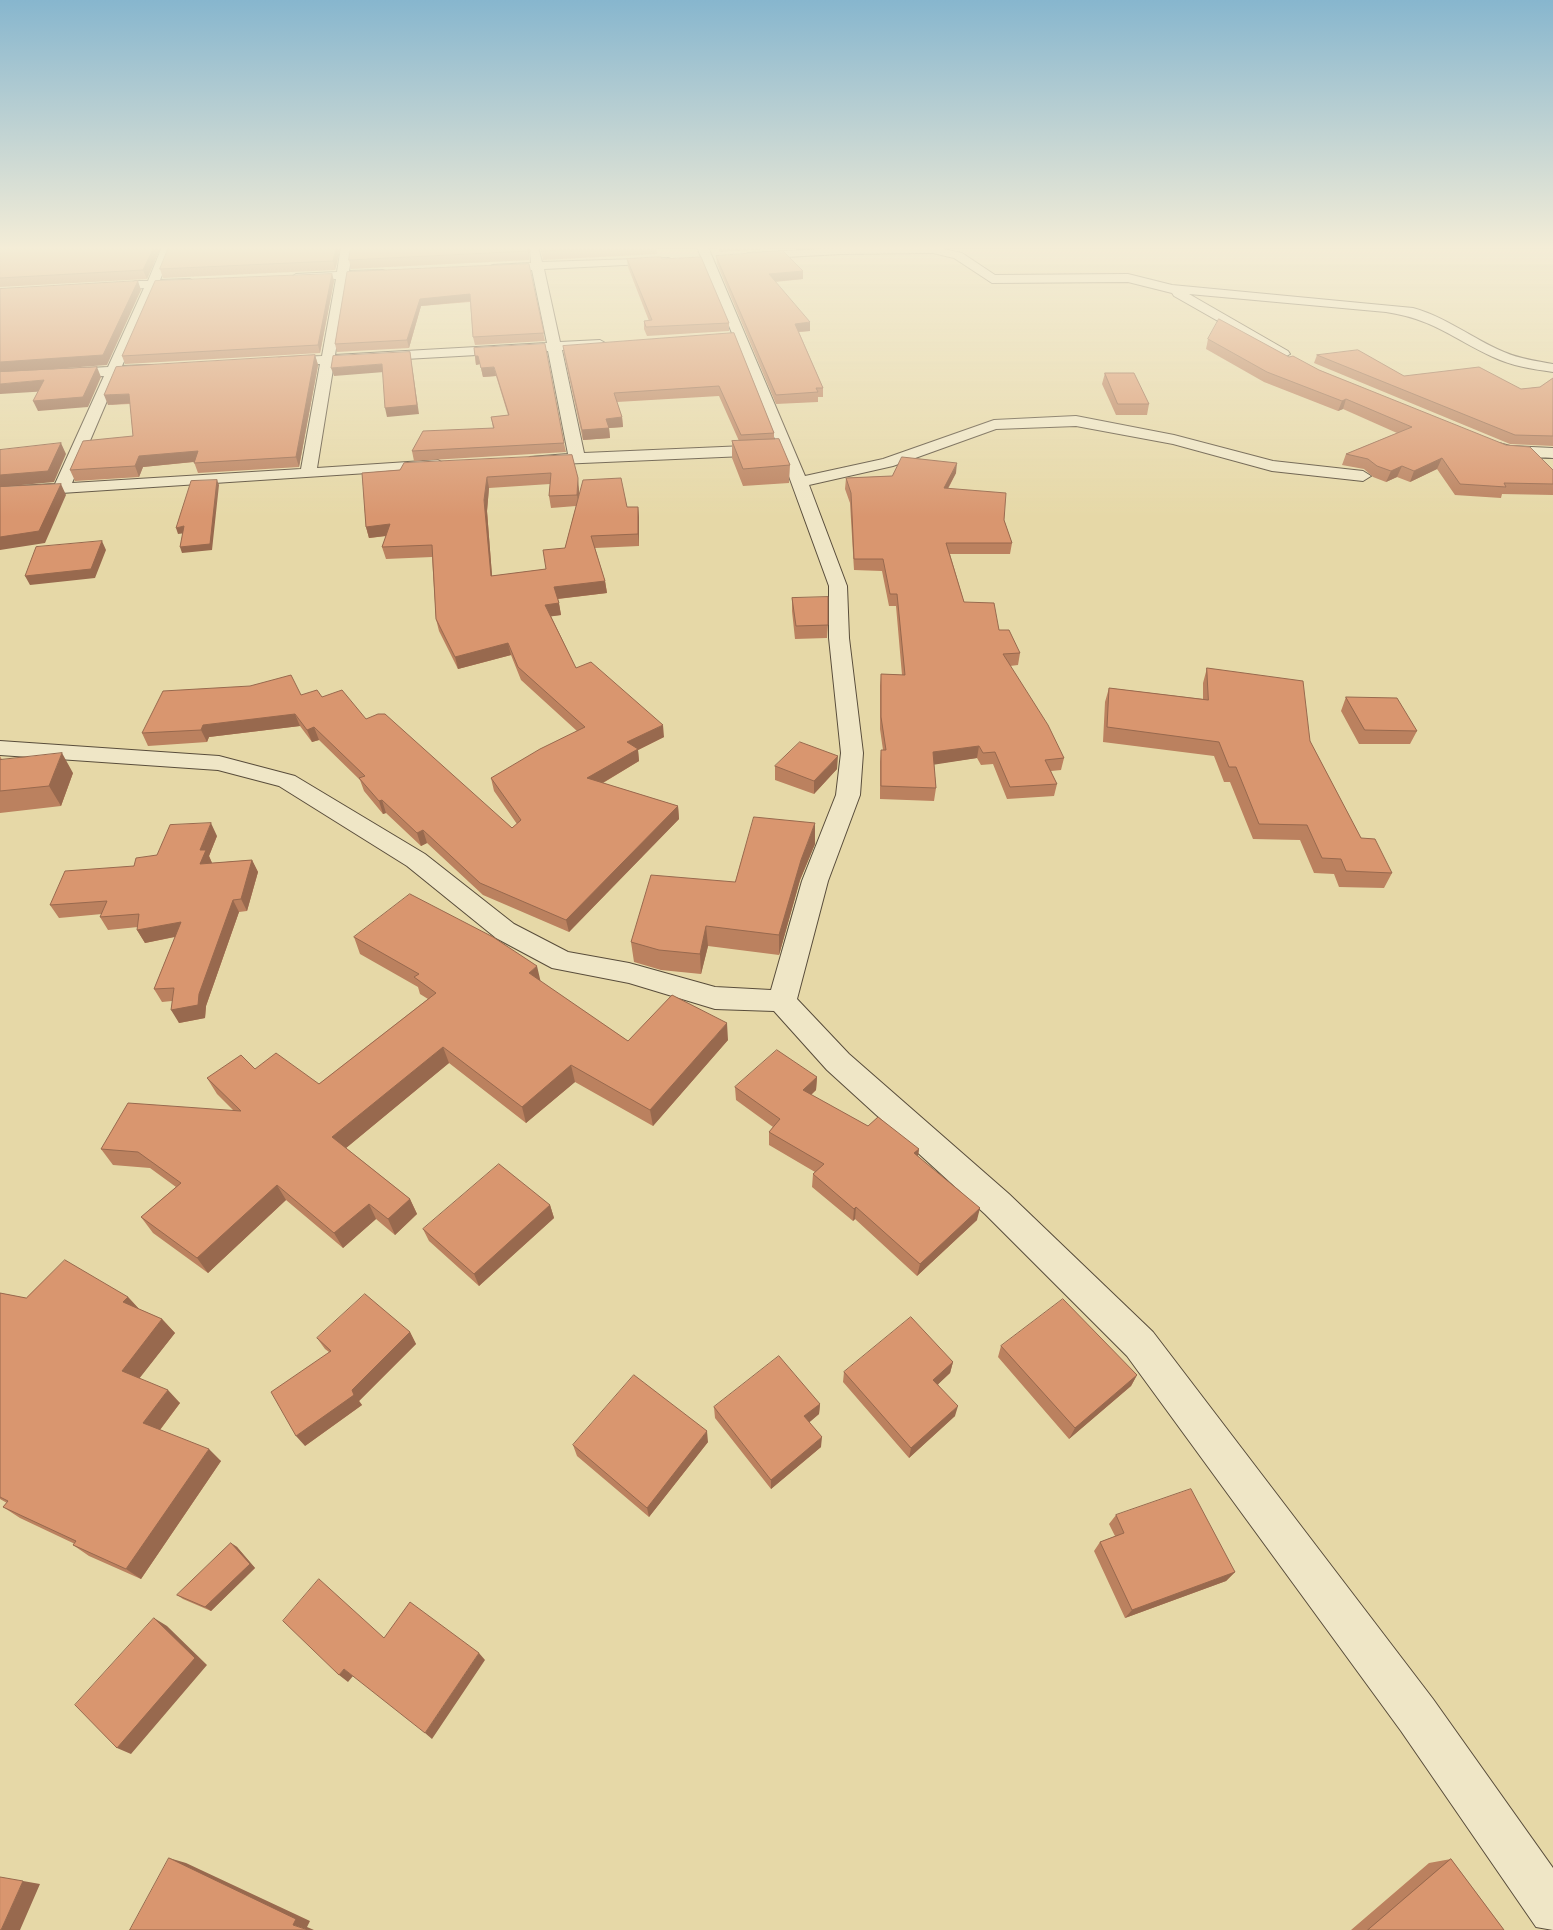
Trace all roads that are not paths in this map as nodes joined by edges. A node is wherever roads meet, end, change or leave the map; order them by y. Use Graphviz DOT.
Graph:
graph roads {
  1 [pos="129,337"];
  2 [pos="332,337"];
  3 [pos="552,337"];
  4 [pos="740,337"];
  5 [pos="1254,337"];
  6 [pos="1466,337"];
  7 [pos="612,343"];
  8 [pos="554,346"];
  9 [pos="328,359"];
  10 [pos="1295,361"];
  11 [pos="270,362"];
  12 [pos="162,368"];
  13 [pos="1553,368"];
  14 [pos="114,371"];
  15 [pos="0,378"];
  16 [pos="1489,444"];
  17 [pos="787,449"];
  18 [pos="1553,453"];
  19 [pos="577,458"];
  20 [pos="519,461"];
  21 [pos="451,464"];
  22 [pos="308,473"];
  23 [pos="1363,476"];
  24 [pos="800,482"];
  25 [pos="62,488"];
  26 [pos="0,492"];
  27 [pos="0,748"];
  28 [pos="782,1001"];
  29 [pos="1553,1910"];
  1 -- 14 [label="street"];
  2 -- 9 [label="street"];
  3 -- 8 [label="street"];
  4 -- 17 [label="street"];
  5 -- 10 [label="street"];
  6 -- 13 [label="street"];
  7 -- 8 [label="street"];
  8 -- 9 [label="street"];
  8 -- 19 [label="street"];
  9 -- 11 [label="street"];
  9 -- 22 [label="street"];
  12 -- 14 [label="street"];
  14 -- 15 [label="street"];
  14 -- 25 [label="street"];
  16 -- 18 [label="street"];
  17 -- 19 [label="street"];
  17 -- 24 [label="street"];
  19 -- 20 [label="street"];
  21 -- 22 [label="street"];
  22 -- 25 [label="street"];
  23 -- 24 [label="street"];
  24 -- 28 [label="street"];
  25 -- 26 [label="street"];
  27 -- 28 [label="street"];
  28 -- 29 [label="street"];
}
